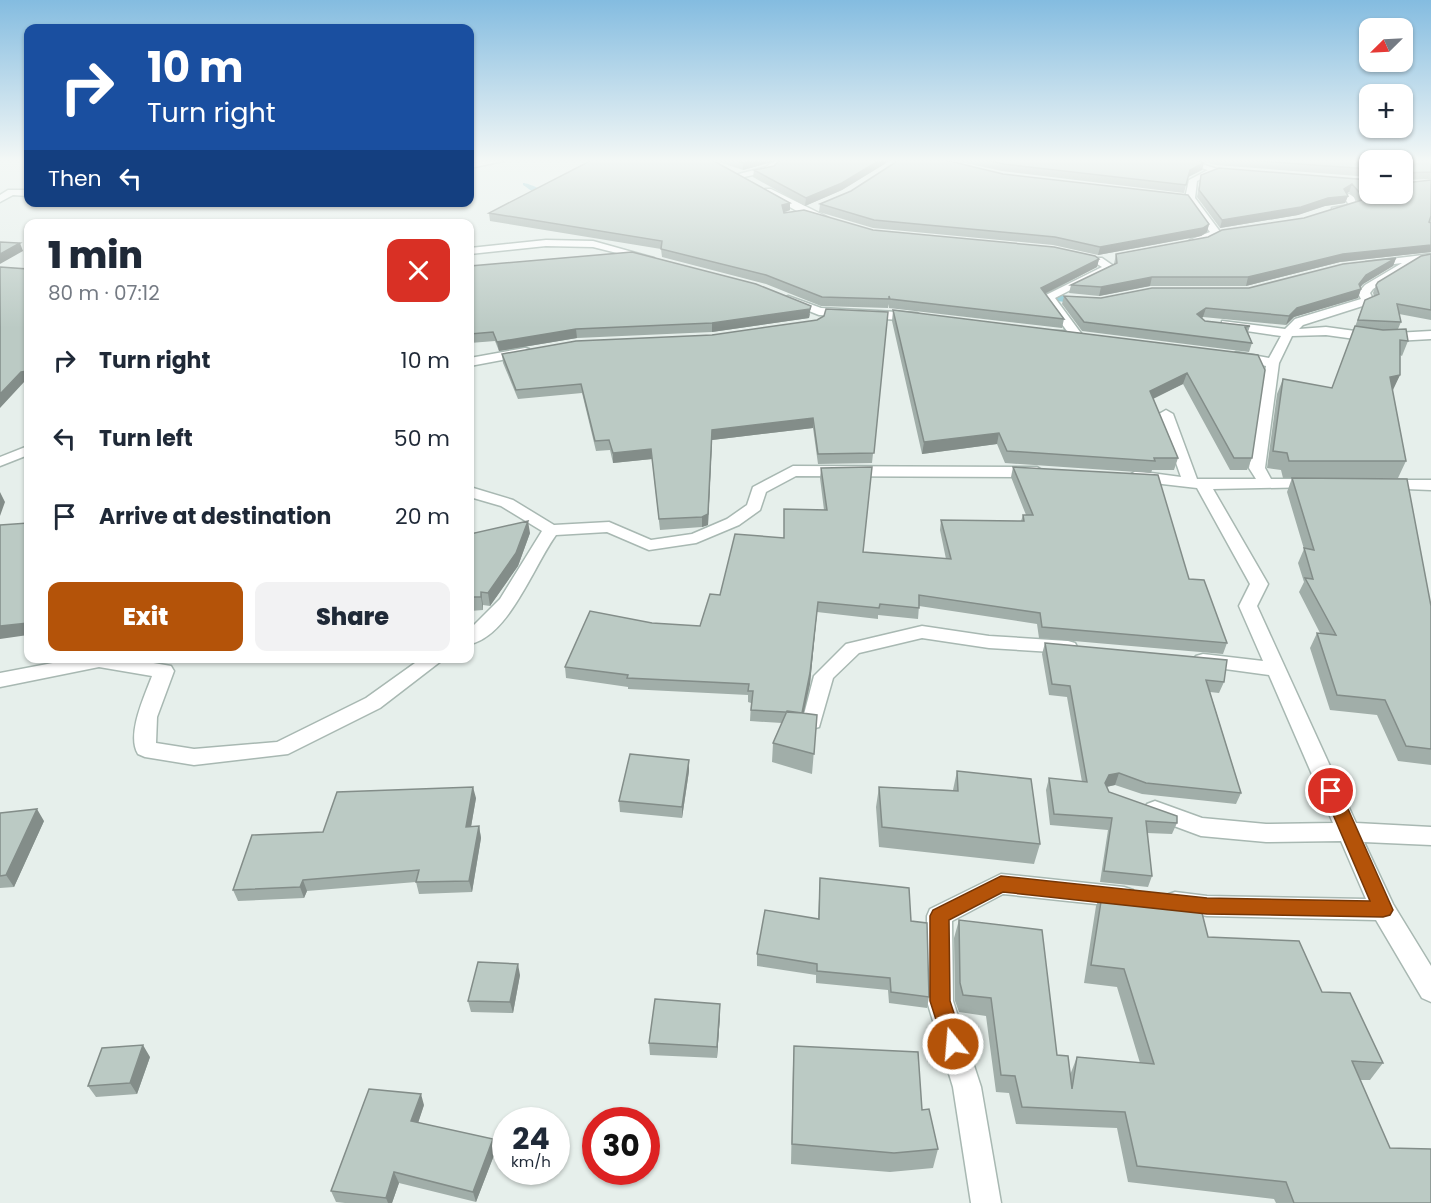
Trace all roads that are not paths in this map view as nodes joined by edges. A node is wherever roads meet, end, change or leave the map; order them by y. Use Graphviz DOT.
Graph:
graph roads {
  1 [pos="817,216"];
  2 [pos="1206,216"];
  3 [pos="840,223"];
  4 [pos="1184,243"];
  5 [pos="474,251"];
  6 [pos="1120,256"];
  7 [pos="1426,258"];
  8 [pos="659,260"];
  9 [pos="1362,265"];
  10 [pos="779,296"];
  11 [pos="1048,297"];
  12 [pos="1069,299"];
  13 [pos="927,318"];
  14 [pos="1214,323"];
  15 [pos="1041,333"];
  16 [pos="1288,333"];
  17 [pos="1431,335"];
  18 [pos="534,351"];
  19 [pos="1216,354"];
  20 [pos="474,361"];
  21 [pos="1273,363"];
  22 [pos="1166,414"];
  23 [pos="24,452"];
  24 [pos="0,462"];
  25 [pos="1049,472"];
  26 [pos="1120,476"];
  27 [pos="1197,483"];
  28 [pos="1326,484"];
  29 [pos="1372,484"];
  30 [pos="1267,485"];
  31 [pos="1431,485"];
  32 [pos="474,493"];
  33 [pos="551,530"];
  34 [pos="474,635"];
  35 [pos="1085,649"];
  36 [pos="1188,659"];
  37 [pos="89,663"];
  38 [pos="113,663"];
  39 [pos="429,663"];
  40 [pos="1276,669"];
  41 [pos="0,680"];
  42 [pos="812,722"];
  43 [pos="1136,803"];
  44 [pos="1350,832"];
  45 [pos="1431,836"];
  46 [pos="1383,910"];
  47 [pos="1430,987"];
  48 [pos="986,1203"];
  1 -- 3 [label="street"];
  2 -- 4 [label="street"];
  5 -- 8 [label="street"];
  6 -- 11 [label="street"];
  7 -- 9 [label="street"];
  7 -- 16 [label="street"];
  10 -- 13 [label="street"];
  11 -- 12 [label="street"];
  11 -- 15 [label="street"];
  14 -- 16 [label="street"];
  16 -- 17 [label="street"];
  16 -- 21 [label="street"];
  18 -- 20 [label="street"];
  19 -- 21 [label="street"];
  21 -- 30 [label="street"];
  22 -- 27 [label="street"];
  23 -- 24 [label="street"];
  25 -- 33 [label="street"];
  26 -- 27 [label="street"];
  27 -- 30 [label="street"];
  27 -- 40 [label="street"];
  28 -- 30 [label="street"];
  29 -- 31 [label="street"];
  32 -- 33 [label="street"];
  33 -- 34 [label="street"];
  35 -- 42 [label="street"];
  36 -- 40 [label="street"];
  37 -- 41 [label="street"];
  38 -- 39 [label="street"];
  40 -- 44 [label="street"];
  43 -- 44 [label="street"];
  44 -- 45 [label="street"];
  44 -- 46 [label="street"];
  46 -- 47 [label="street"];
  46 -- 48 [label="street"];
}
